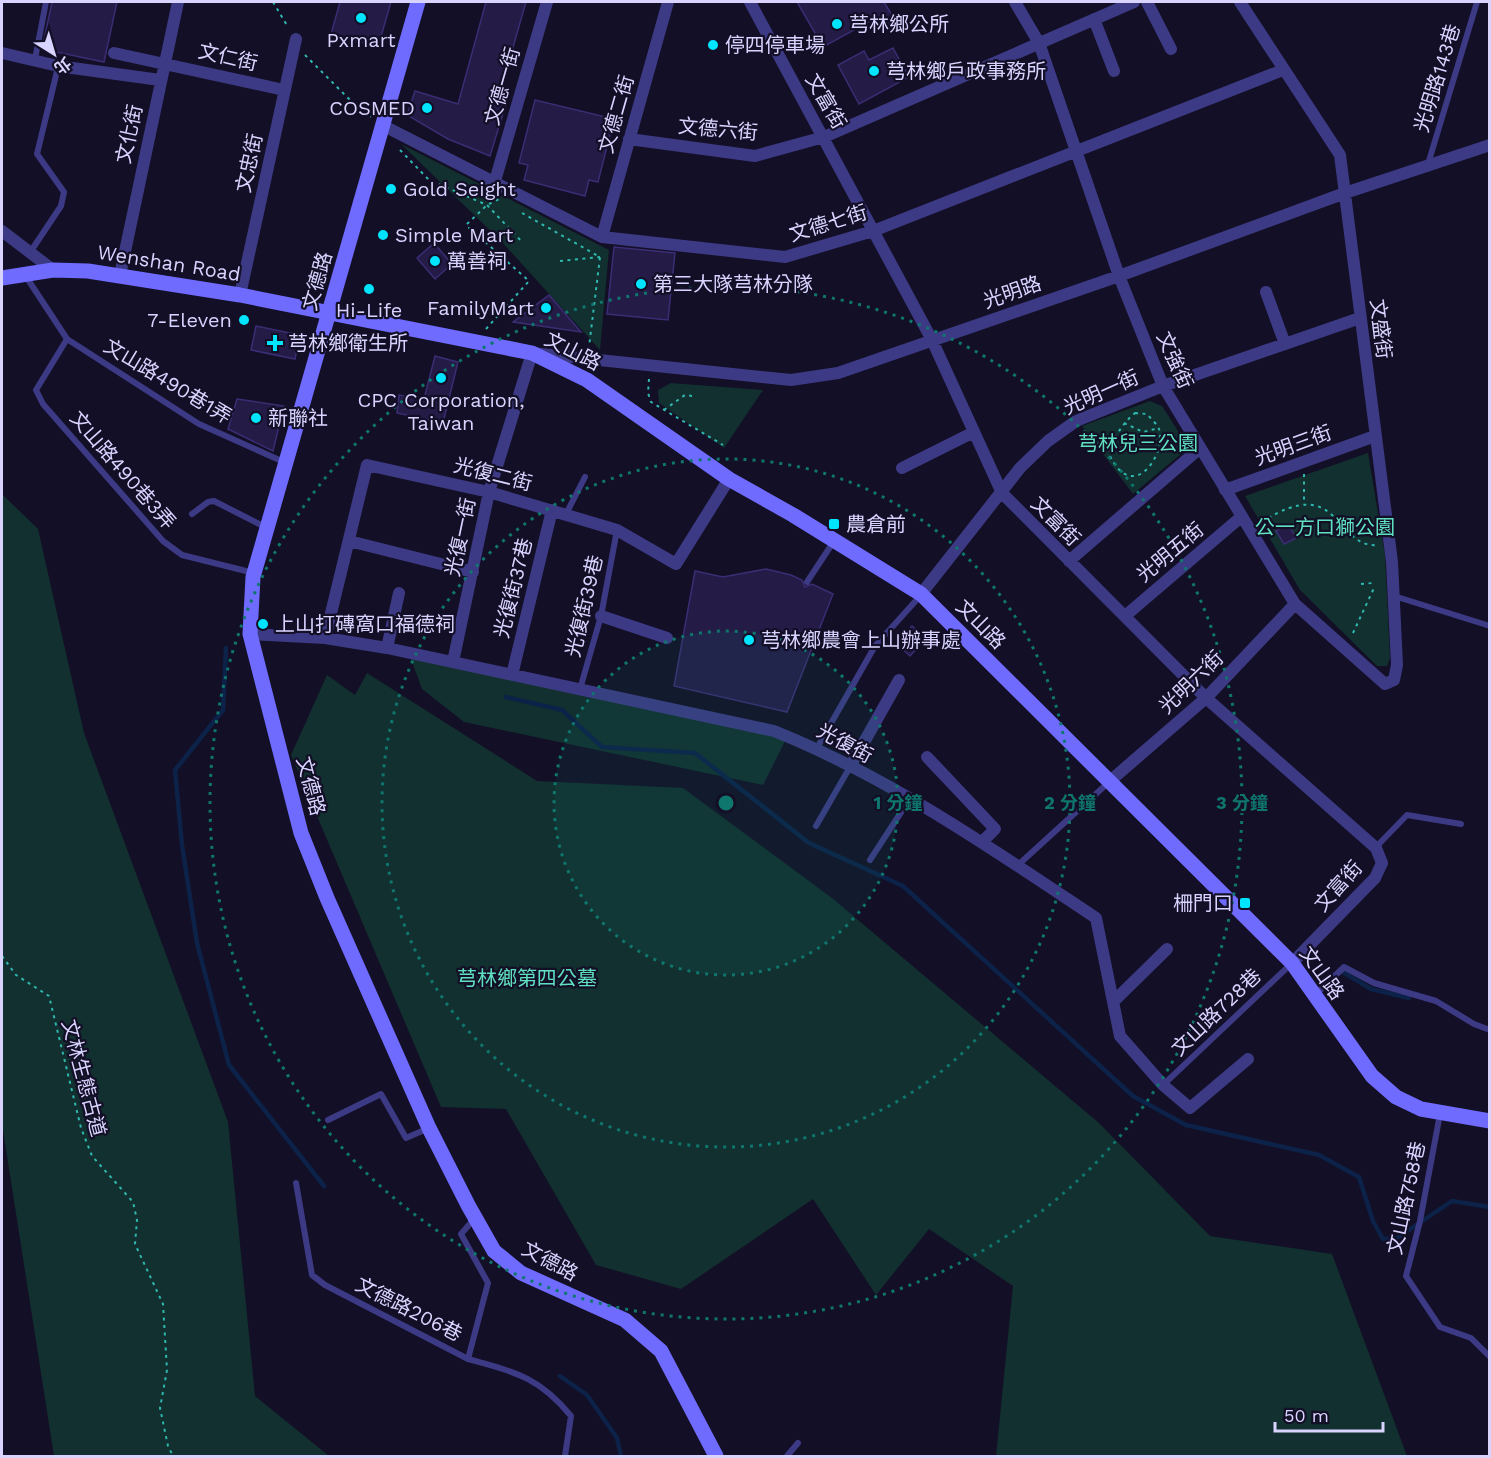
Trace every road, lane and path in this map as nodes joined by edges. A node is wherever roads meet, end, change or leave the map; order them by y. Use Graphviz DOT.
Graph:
graph roads {
  1 [pos="46,2"];
  2 [pos="177,2"];
  3 [pos="273,2"];
  4 [pos="418,2"];
  5 [pos="547,2"];
  6 [pos="668,2"];
  7 [pos="750,2"];
  8 [pos="1015,2"];
  9 [pos="1134,2"];
  10 [pos="1147,2"];
  11 [pos="1240,2"];
  12 [pos="1478,2"];
  13 [pos="1094,19"];
  14 [pos="296,39"];
  15 [pos="1039,43"];
  16 [pos="1171,49"];
  17 [pos="2,53"];
  18 [pos="114,53"];
  19 [pos="35,59"];
  20 [pos="164,63"];
  21 [pos="58,66"];
  22 [pos="1283,70"];
  23 [pos="1114,71"];
  24 [pos="160,80"];
  25 [pos="284,90"];
  26 [pos="384,126"];
  27 [pos="824,136"];
  28 [pos="629,139"];
  29 [pos="1490,145"];
  30 [pos="399,149"];
  31 [pos="1075,150"];
  32 [pos="1428,164"];
  33 [pos="495,182"];
  34 [pos="1345,193"];
  35 [pos="487,205"];
  36 [pos="508,205"];
  37 [pos="518,210"];
  38 [pos="2,231"];
  39 [pos="873,231"];
  40 [pos="602,237"];
  41 [pos="523,243"];
  42 [pos="31,251"];
  43 [pos="600,257"];
  44 [pos="560,261"];
  45 [pos="53,270"];
  46 [pos="24,274"];
  47 [pos="120,275"];
  48 [pos="1119,276"];
  49 [pos="2,278"];
  50 [pos="1266,292"];
  51 [pos="240,295"];
  52 [pos="329,315"];
  53 [pos="1360,318"];
  54 [pos="67,339"];
  55 [pos="932,340"];
  56 [pos="473,342"];
  57 [pos="1285,344"];
  58 [pos="532,353"];
  59 [pos="588,359"];
  60 [pos="650,366"];
  61 [pos="1163,386"];
  62 [pos="692,396"];
  63 [pos="664,410"];
  64 [pos="1124,423"];
  65 [pos="1159,428"];
  66 [pos="974,432"];
  67 [pos="1375,436"];
  68 [pos="723,445"];
  69 [pos="1199,449"];
  70 [pos="1303,462"];
  71 [pos="286,464"];
  72 [pos="902,468"];
  73 [pos="585,477"];
  74 [pos="729,480"];
  75 [pos="1225,490"];
  76 [pos="489,492"];
  77 [pos="1002,493"];
  78 [pos="1304,504"];
  79 [pos="552,510"];
  80 [pos="192,514"];
  81 [pos="566,514"];
  82 [pos="1241,517"];
  83 [pos="267,528"];
  84 [pos="617,530"];
  85 [pos="1249,530"];
  86 [pos="349,541"];
  87 [pos="834,541"];
  88 [pos="1390,544"];
  89 [pos="1069,561"];
  90 [pos="473,572"];
  91 [pos="254,573"];
  92 [pos="807,582"];
  93 [pos="1373,583"];
  94 [pos="1361,584"];
  95 [pos="1374,588"];
  96 [pos="399,593"];
  97 [pos="921,594"];
  98 [pos="1394,596"];
  99 [pos="1295,604"];
  100 [pos="601,616"];
  101 [pos="1125,616"];
  102 [pos="1490,626"];
  103 [pos="1353,633"];
  104 [pos="250,634"];
  105 [pos="325,638"];
  106 [pos="668,638"];
  107 [pos="387,648"];
  108 [pos="453,662"];
  109 [pos="512,675"];
  110 [pos="899,680"];
  111 [pos="1385,684"];
  112 [pos="580,689"];
  113 [pos="1206,698"];
  114 [pos="816,748"];
  115 [pos="927,757"];
  116 [pos="850,767"];
  117 [pos="1110,782"];
  118 [pos="909,800"];
  119 [pos="1461,824"];
  120 [pos="816,826"];
  121 [pos="982,842"];
  122 [pos="1376,848"];
  123 [pos="870,860"];
  124 [pos="1017,866"];
  125 [pos="1167,949"];
  126 [pos="2,956"];
  127 [pos="1292,963"];
  128 [pos="1314,996"];
  129 [pos="1113,1002"];
  130 [pos="1490,1030"];
  131 [pos="1248,1059"];
  132 [pos="1163,1085"];
  133 [pos="1440,1114"];
  134 [pos="328,1120"];
  135 [pos="1490,1120"];
  136 [pos="429,1128"];
  137 [pos="296,1183"];
  138 [pos="476,1218"];
  139 [pos="1490,1357"];
  140 [pos="468,1359"];
  141 [pos="798,1443"];
  142 [pos="173,1456"];
  143 [pos="565,1456"];
  144 [pos="716,1456"];
  145 [pos="787,1456"];
  1 -- 19 [label="lane"];
  2 -- 20 [label="street, 文化街"];
  3 -- 14 [label="path"];
  4 -- 26 [label="main road, 文德路"];
  5 -- 33 [label="street, 文德一街"];
  6 -- 28 [label="street, 文德二街"];
  7 -- 27 [label="street, 文富街"];
  8 -- 15 [label="street, 文強街"];
  9 -- 13 [label="street, 文德六街"];
  10 -- 16 [label="street"];
  11 -- 22 [label="street, 文盛街"];
  12 -- 32 [label="lane, 光明路143巷"];
  13 -- 15 [label="street, 文德六街"];
  13 -- 23 [label="street"];
  14 -- 25 [label="street, 文忠街"];
  14 -- 26 [label="path"];
  15 -- 27 [label="street, 文德六街"];
  15 -- 31 [label="street, 文強街"];
  17 -- 19 [label="street"];
  18 -- 20 [label="street, 文仁街"];
  19 -- 21 [label="street"];
  20 -- 24 [label="street, 文化街"];
  20 -- 25 [label="street, 文仁街"];
  21 -- 24 [label="street"];
  21 -- 42 [label="lane"];
  22 -- 31 [label="street, 文德七街"];
  22 -- 34 [label="street, 文盛街"];
  24 -- 47 [label="street, 文化街"];
  25 -- 51 [label="street, 文忠街"];
  26 -- 33 [label="street, 文德七街"];
  26 -- 52 [label="main road, 文德路"];
  27 -- 28 [label="street, 文德六街"];
  27 -- 39 [label="street, 文富街"];
  28 -- 40 [label="street, 文德二街"];
  29 -- 32 [label="street, 光明路"];
  30 -- 35 [label="path"];
  31 -- 39 [label="street, 文德七街"];
  31 -- 48 [label="street, 文強街"];
  32 -- 34 [label="street, 光明路"];
  33 -- 40 [label="street, 文德七街"];
  34 -- 48 [label="street, 光明路"];
  34 -- 53 [label="street, 文盛街"];
  35 -- 36 [label="path"];
  35 -- 41 [label="path"];
  35 -- 56 [label="path"];
  37 -- 43 [label="path"];
  38 -- 42 [label="street"];
  39 -- 40 [label="street, 文德七街"];
  39 -- 55 [label="street, 文富街"];
  42 -- 45 [label="street"];
  43 -- 44 [label="path"];
  43 -- 59 [label="path"];
  45 -- 46 [label="main road, Wenshan Road"];
  45 -- 47 [label="main road, Wenshan Road"];
  46 -- 49 [label="main road, Wenshan Road"];
  46 -- 54 [label="lane"];
  47 -- 51 [label="main road, Wenshan Road"];
  48 -- 55 [label="street, 光明路"];
  48 -- 61 [label="street, 文強街"];
  50 -- 57 [label="street"];
  51 -- 52 [label="main road, Wenshan Road"];
  52 -- 56 [label="main road, 文山路"];
  52 -- 71 [label="main road, 文德路"];
  53 -- 57 [label="street, 光明一街"];
  53 -- 67 [label="street, 文盛街"];
  54 -- 71 [label="lane, 文山路490巷1弄"];
  54 -- 91 [label="lane, 文山路490巷3弄"];
  55 -- 60 [label="street, 光明路"];
  55 -- 66 [label="street, 文富街"];
  56 -- 58 [label="main road, 文山路"];
  57 -- 61 [label="street, 光明一街"];
  58 -- 59 [label="street, 光明路"];
  58 -- 74 [label="main road, 文山路"];
  58 -- 76 [label="street, 光復一街"];
  59 -- 60 [label="street, 光明路"];
  60 -- 63 [label="path"];
  61 -- 69 [label="street, 文強街"];
  61 -- 77 [label="street, 光明一街"];
  62 -- 63 [label="path"];
  63 -- 68 [label="path"];
  64 -- 65 [label="path"];
  64 -- 65 [label="path"];
  64 -- 65 [label="path"];
  66 -- 72 [label="street"];
  66 -- 77 [label="street, 文富街"];
  67 -- 70 [label="street, 光明三街"];
  67 -- 88 [label="street, 文盛街"];
  69 -- 75 [label="street, 文強街"];
  69 -- 89 [label="street"];
  70 -- 75 [label="street, 光明三街"];
  70 -- 78 [label="path"];
  71 -- 83 [label="main road, 文德路"];
  73 -- 81 [label="lane"];
  74 -- 84 [label="street, 光復二街"];
  74 -- 87 [label="main road, 文山路"];
  75 -- 82 [label="street, 文強街"];
  76 -- 79 [label="street, 光復二街"];
  76 -- 86 [label="street, 光復二街"];
  76 -- 90 [label="street, 光復一街"];
  77 -- 89 [label="street, 文富街"];
  77 -- 97 [label="street, 光明一街"];
  78 -- 85 [label="path"];
  78 -- 88 [label="path"];
  79 -- 81 [label="street, 光復二街"];
  79 -- 109 [label="street, 光復街37巷"];
  80 -- 83 [label="lane"];
  81 -- 84 [label="street, 光復二街"];
  82 -- 85 [label="street, 文強街"];
  82 -- 101 [label="street, 光明五街"];
  83 -- 91 [label="main road, 文德路"];
  84 -- 100 [label="lane, 光復街39巷"];
  85 -- 99 [label="street, 文強街"];
  86 -- 90 [label="street"];
  86 -- 105 [label="street, 光復二街"];
  87 -- 92 [label="lane"];
  87 -- 97 [label="main road, 文山路"];
  88 -- 98 [label="street, 文盛街"];
  89 -- 101 [label="street, 文富街"];
  90 -- 108 [label="street, 光復一街"];
  91 -- 104 [label="main road, 文德路"];
  93 -- 94 [label="path"];
  95 -- 103 [label="path"];
  96 -- 107 [label="street"];
  97 -- 114 [label="lane"];
  97 -- 117 [label="main road, 文山路"];
  98 -- 102 [label="lane"];
  98 -- 111 [label="street, 文盛街"];
  99 -- 111 [label="street, 文強街"];
  99 -- 113 [label="street, 光明六街"];
  100 -- 106 [label="street"];
  100 -- 112 [label="lane, 光復街39巷"];
  101 -- 113 [label="street, 文富街"];
  104 -- 105 [label="street, 光復街"];
  104 -- 136 [label="main road, 文德路"];
  105 -- 107 [label="street, 光復街"];
  107 -- 108 [label="street, 光復街"];
  108 -- 109 [label="street, 光復街"];
  109 -- 112 [label="street, 光復街"];
  110 -- 116 [label="street"];
  112 -- 114 [label="street, 光復街"];
  113 -- 117 [label="street, 光明六街"];
  113 -- 122 [label="street, 文富街"];
  114 -- 116 [label="street, 光復街"];
  115 -- 121 [label="street"];
  116 -- 118 [label="street, 光復街"];
  116 -- 120 [label="lane"];
  117 -- 124 [label="lane"];
  117 -- 127 [label="main road, 文山路"];
  118 -- 121 [label="street, 光復街"];
  118 -- 123 [label="lane"];
  119 -- 122 [label="lane"];
  121 -- 124 [label="street, 光復街"];
  122 -- 127 [label="street, 文富街"];
  124 -- 129 [label="street, 光復街"];
  125 -- 129 [label="street"];
  126 -- 142 [label="path, 文林生態古道"];
  127 -- 128 [label="main road, 文山路"];
  127 -- 132 [label="lane, 文山路728巷"];
  128 -- 130 [label="lane"];
  128 -- 133 [label="main road, 文山路"];
  129 -- 132 [label="street, 光復街"];
  131 -- 132 [label="street, 光復街"];
  133 -- 135 [label="main road, 文山路"];
  133 -- 139 [label="lane, 文山路758巷"];
  134 -- 136 [label="lane"];
  136 -- 138 [label="main road, 文德路"];
  137 -- 140 [label="lane, 文德路206巷"];
  138 -- 140 [label="lane, 文德路206巷"];
  138 -- 144 [label="main road, 文德路"];
  140 -- 143 [label="lane"];
  141 -- 145 [label="lane"];
}
